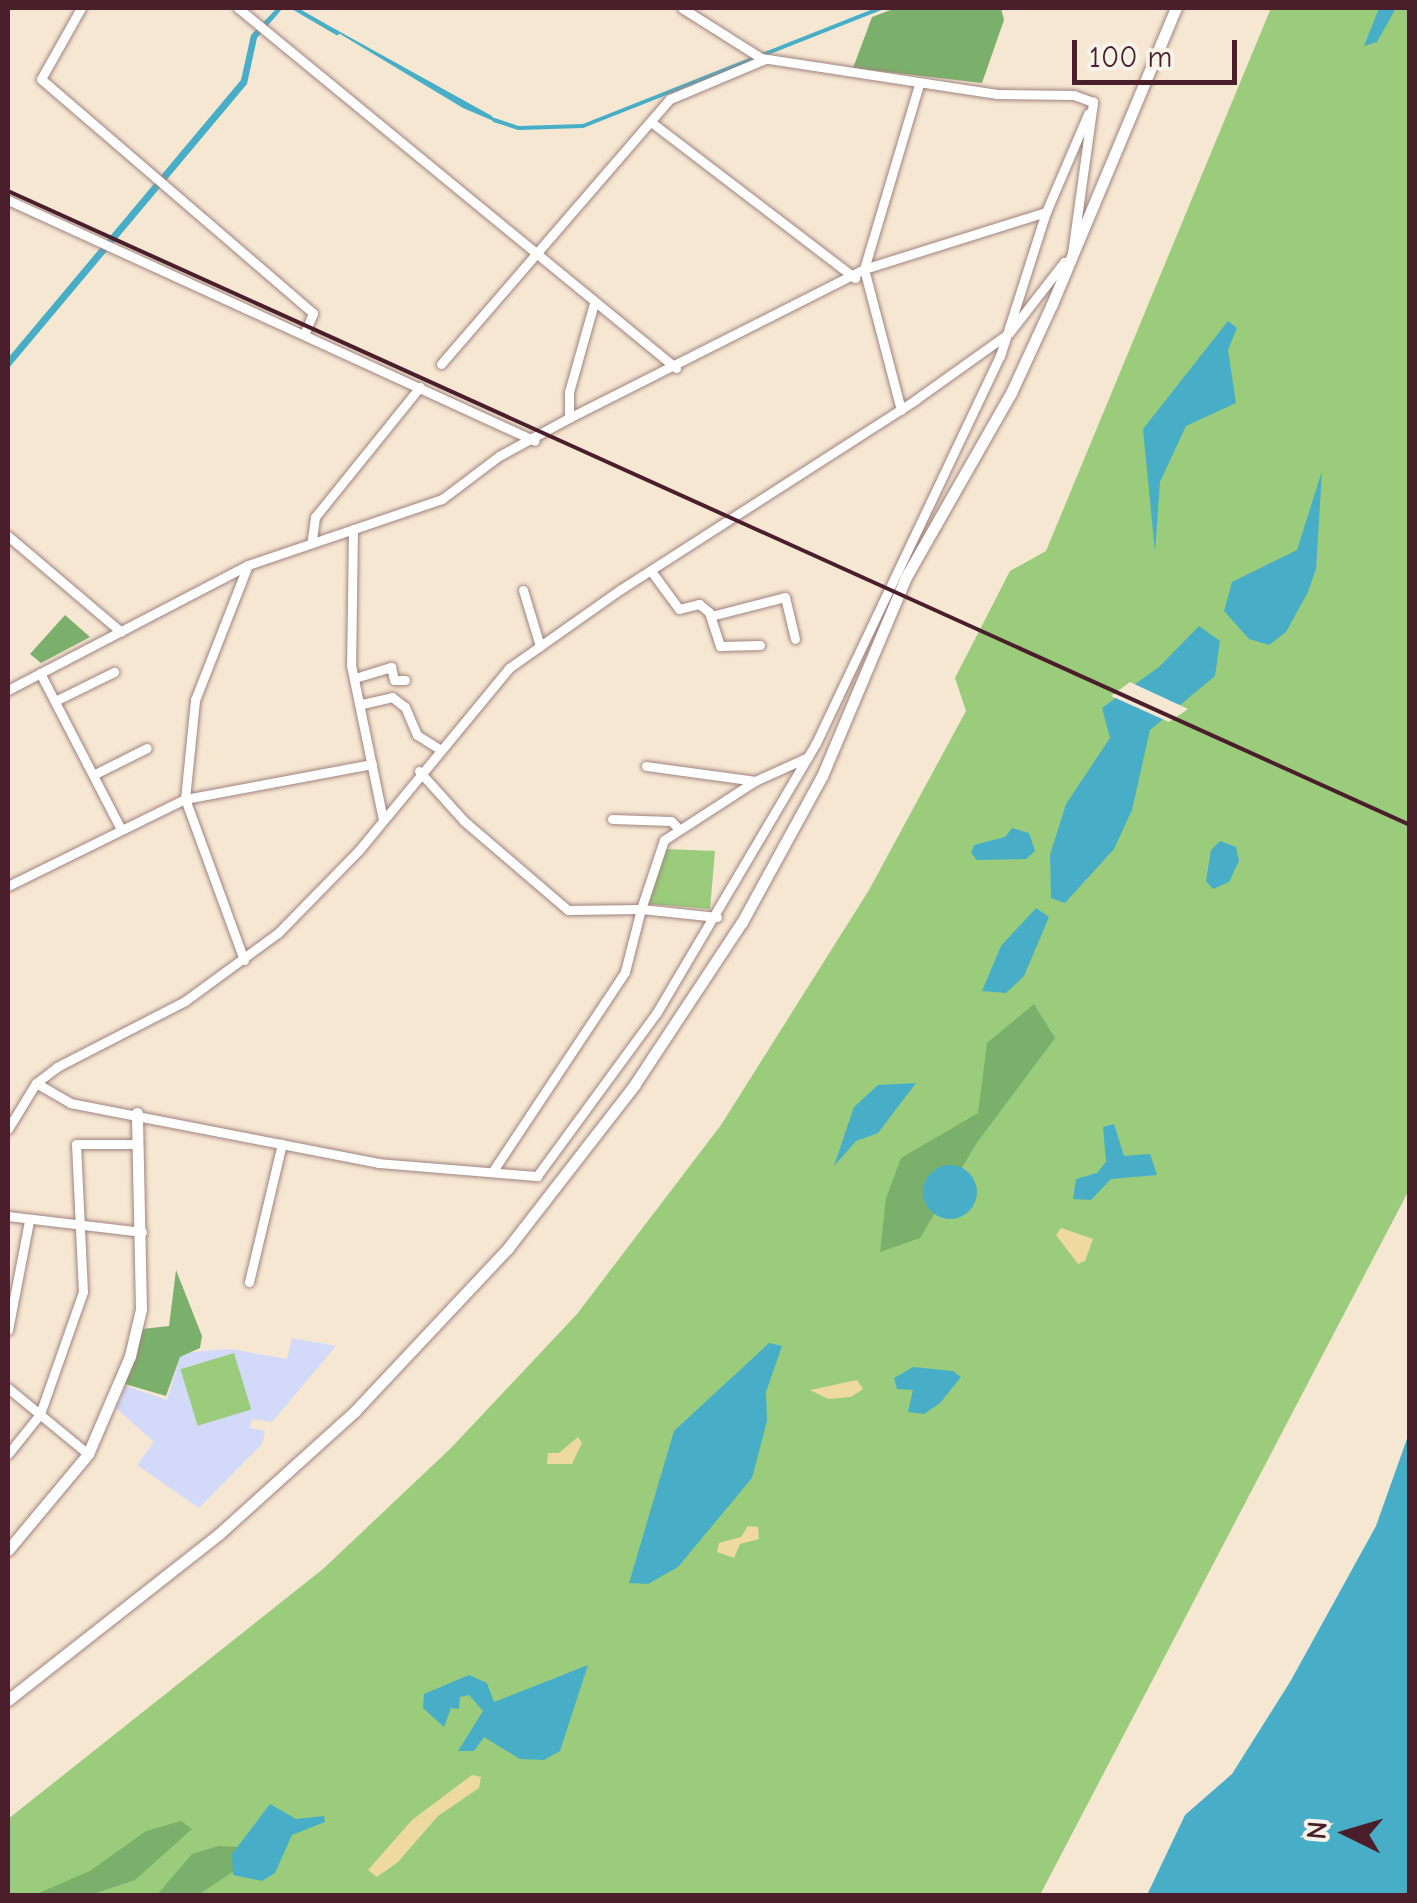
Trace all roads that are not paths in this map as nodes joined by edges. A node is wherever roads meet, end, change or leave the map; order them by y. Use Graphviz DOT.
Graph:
graph roads {
  1 [pos="81,8"];
  2 [pos="238,8"];
  3 [pos="682,8"];
  4 [pos="1176,8"];
  5 [pos="761,56"];
  6 [pos="918,84"];
  7 [pos="1093,102"];
  8 [pos="651,122"];
  9 [pos="8,200"];
  10 [pos="1046,212"];
  11 [pos="538,255"];
  12 [pos="1071,262"];
  13 [pos="864,269"];
  14 [pos="855,278"];
  15 [pos="594,303"];
  16 [pos="305,332"];
  17 [pos="1009,333"];
  18 [pos="440,364"];
  19 [pos="676,368"];
  20 [pos="420,387"];
  21 [pos="901,410"];
  22 [pos="569,418"];
  23 [pos="535,441"];
  24 [pos="353,529"];
  25 [pos="8,536"];
  26 [pos="312,539"];
  27 [pos="248,565"];
  28 [pos="651,571"];
  29 [pos="523,590"];
  30 [pos="710,616"];
  31 [pos="121,632"];
  32 [pos="795,639"];
  33 [pos="760,645"];
  34 [pos="540,646"];
  35 [pos="114,672"];
  36 [pos="40,673"];
  37 [pos="355,678"];
  38 [pos="405,680"];
  39 [pos="8,690"];
  40 [pos="54,701"];
  41 [pos="362,704"];
  42 [pos="146,748"];
  43 [pos="438,748"];
  44 [pos="808,757"];
  45 [pos="372,764"];
  46 [pos="646,766"];
  47 [pos="419,771"];
  48 [pos="93,774"];
  49 [pos="755,781"];
  50 [pos="185,799"];
  51 [pos="612,819"];
  52 [pos="384,820"];
  53 [pos="677,827"];
  54 [pos="121,829"];
  55 [pos="8,886"];
  56 [pos="641,909"];
  57 [pos="717,917"];
  58 [pos="244,960"];
  59 [pos="36,1083"];
  60 [pos="136,1113"];
  61 [pos="8,1129"];
  62 [pos="138,1144"];
  63 [pos="282,1144"];
  64 [pos="494,1168"];
  65 [pos="8,1216"];
  66 [pos="28,1222"];
  67 [pos="82,1226"];
  68 [pos="142,1232"];
  69 [pos="8,1276"];
  70 [pos="21,1278"];
  71 [pos="249,1282"];
  72 [pos="8,1330"];
  73 [pos="8,1388"];
  74 [pos="40,1414"];
  75 [pos="8,1454"];
  76 [pos="88,1454"];
  77 [pos="8,1550"];
  78 [pos="8,1700"];
  1 -- 16 [label="street"];
  2 -- 11 [label="street"];
  3 -- 5 [label="street"];
  4 -- 12 [label="street"];
  5 -- 6 [label="street"];
  5 -- 8 [label="street"];
  6 -- 7 [label="street"];
  6 -- 13 [label="street"];
  7 -- 10 [label="street"];
  7 -- 12 [label="street"];
  8 -- 11 [label="street"];
  8 -- 14 [label="street"];
  9 -- 16 [label="street"];
  10 -- 13 [label="street"];
  10 -- 17 [label="street"];
  11 -- 15 [label="street"];
  11 -- 18 [label="street"];
  12 -- 17 [label="street"];
  12 -- 78 [label="street"];
  13 -- 14 [label="street"];
  13 -- 21 [label="street"];
  14 -- 19 [label="street"];
  15 -- 19 [label="street"];
  15 -- 22 [label="street"];
  16 -- 20 [label="street"];
  17 -- 21 [label="street"];
  17 -- 44 [label="street"];
  19 -- 22 [label="street"];
  20 -- 23 [label="street"];
  20 -- 26 [label="street"];
  21 -- 28 [label="street"];
  22 -- 23 [label="street"];
  23 -- 24 [label="street"];
  24 -- 26 [label="street"];
  24 -- 37 [label="street"];
  25 -- 31 [label="street"];
  26 -- 27 [label="street"];
  27 -- 31 [label="street"];
  27 -- 50 [label="street"];
  28 -- 30 [label="street"];
  28 -- 34 [label="street"];
  29 -- 34 [label="street"];
  30 -- 32 [label="street"];
  30 -- 33 [label="street"];
  31 -- 36 [label="street"];
  34 -- 43 [label="street"];
  35 -- 40 [label="street"];
  36 -- 39 [label="street"];
  36 -- 40 [label="street"];
  37 -- 38 [label="street"];
  37 -- 41 [label="street"];
  40 -- 48 [label="street"];
  41 -- 43 [label="street"];
  41 -- 45 [label="street"];
  42 -- 48 [label="street"];
  43 -- 47 [label="street"];
  44 -- 49 [label="street"];
  44 -- 57 [label="street"];
  45 -- 50 [label="street"];
  45 -- 52 [label="street"];
  46 -- 49 [label="street"];
  47 -- 52 [label="street"];
  47 -- 56 [label="street"];
  48 -- 54 [label="street"];
  49 -- 53 [label="street"];
  50 -- 54 [label="street"];
  50 -- 58 [label="street"];
  51 -- 53 [label="street"];
  52 -- 58 [label="street"];
  53 -- 56 [label="street"];
  54 -- 55 [label="street"];
  56 -- 57 [label="street"];
  56 -- 64 [label="street"];
  57 -- 64 [label="street"];
  58 -- 59 [label="street"];
  59 -- 60 [label="street"];
  59 -- 61 [label="street"];
  60 -- 62 [label="street"];
  60 -- 63 [label="street"];
  62 -- 67 [label="street"];
  62 -- 68 [label="street"];
  63 -- 64 [label="street"];
  63 -- 71 [label="street"];
  65 -- 66 [label="street"];
  66 -- 67 [label="street"];
  66 -- 70 [label="street"];
  67 -- 68 [label="street"];
  67 -- 74 [label="street"];
  68 -- 76 [label="street"];
  69 -- 70 [label="street"];
  70 -- 72 [label="street"];
  73 -- 74 [label="street"];
  74 -- 75 [label="street"];
  74 -- 76 [label="street"];
  76 -- 77 [label="street"];
}
